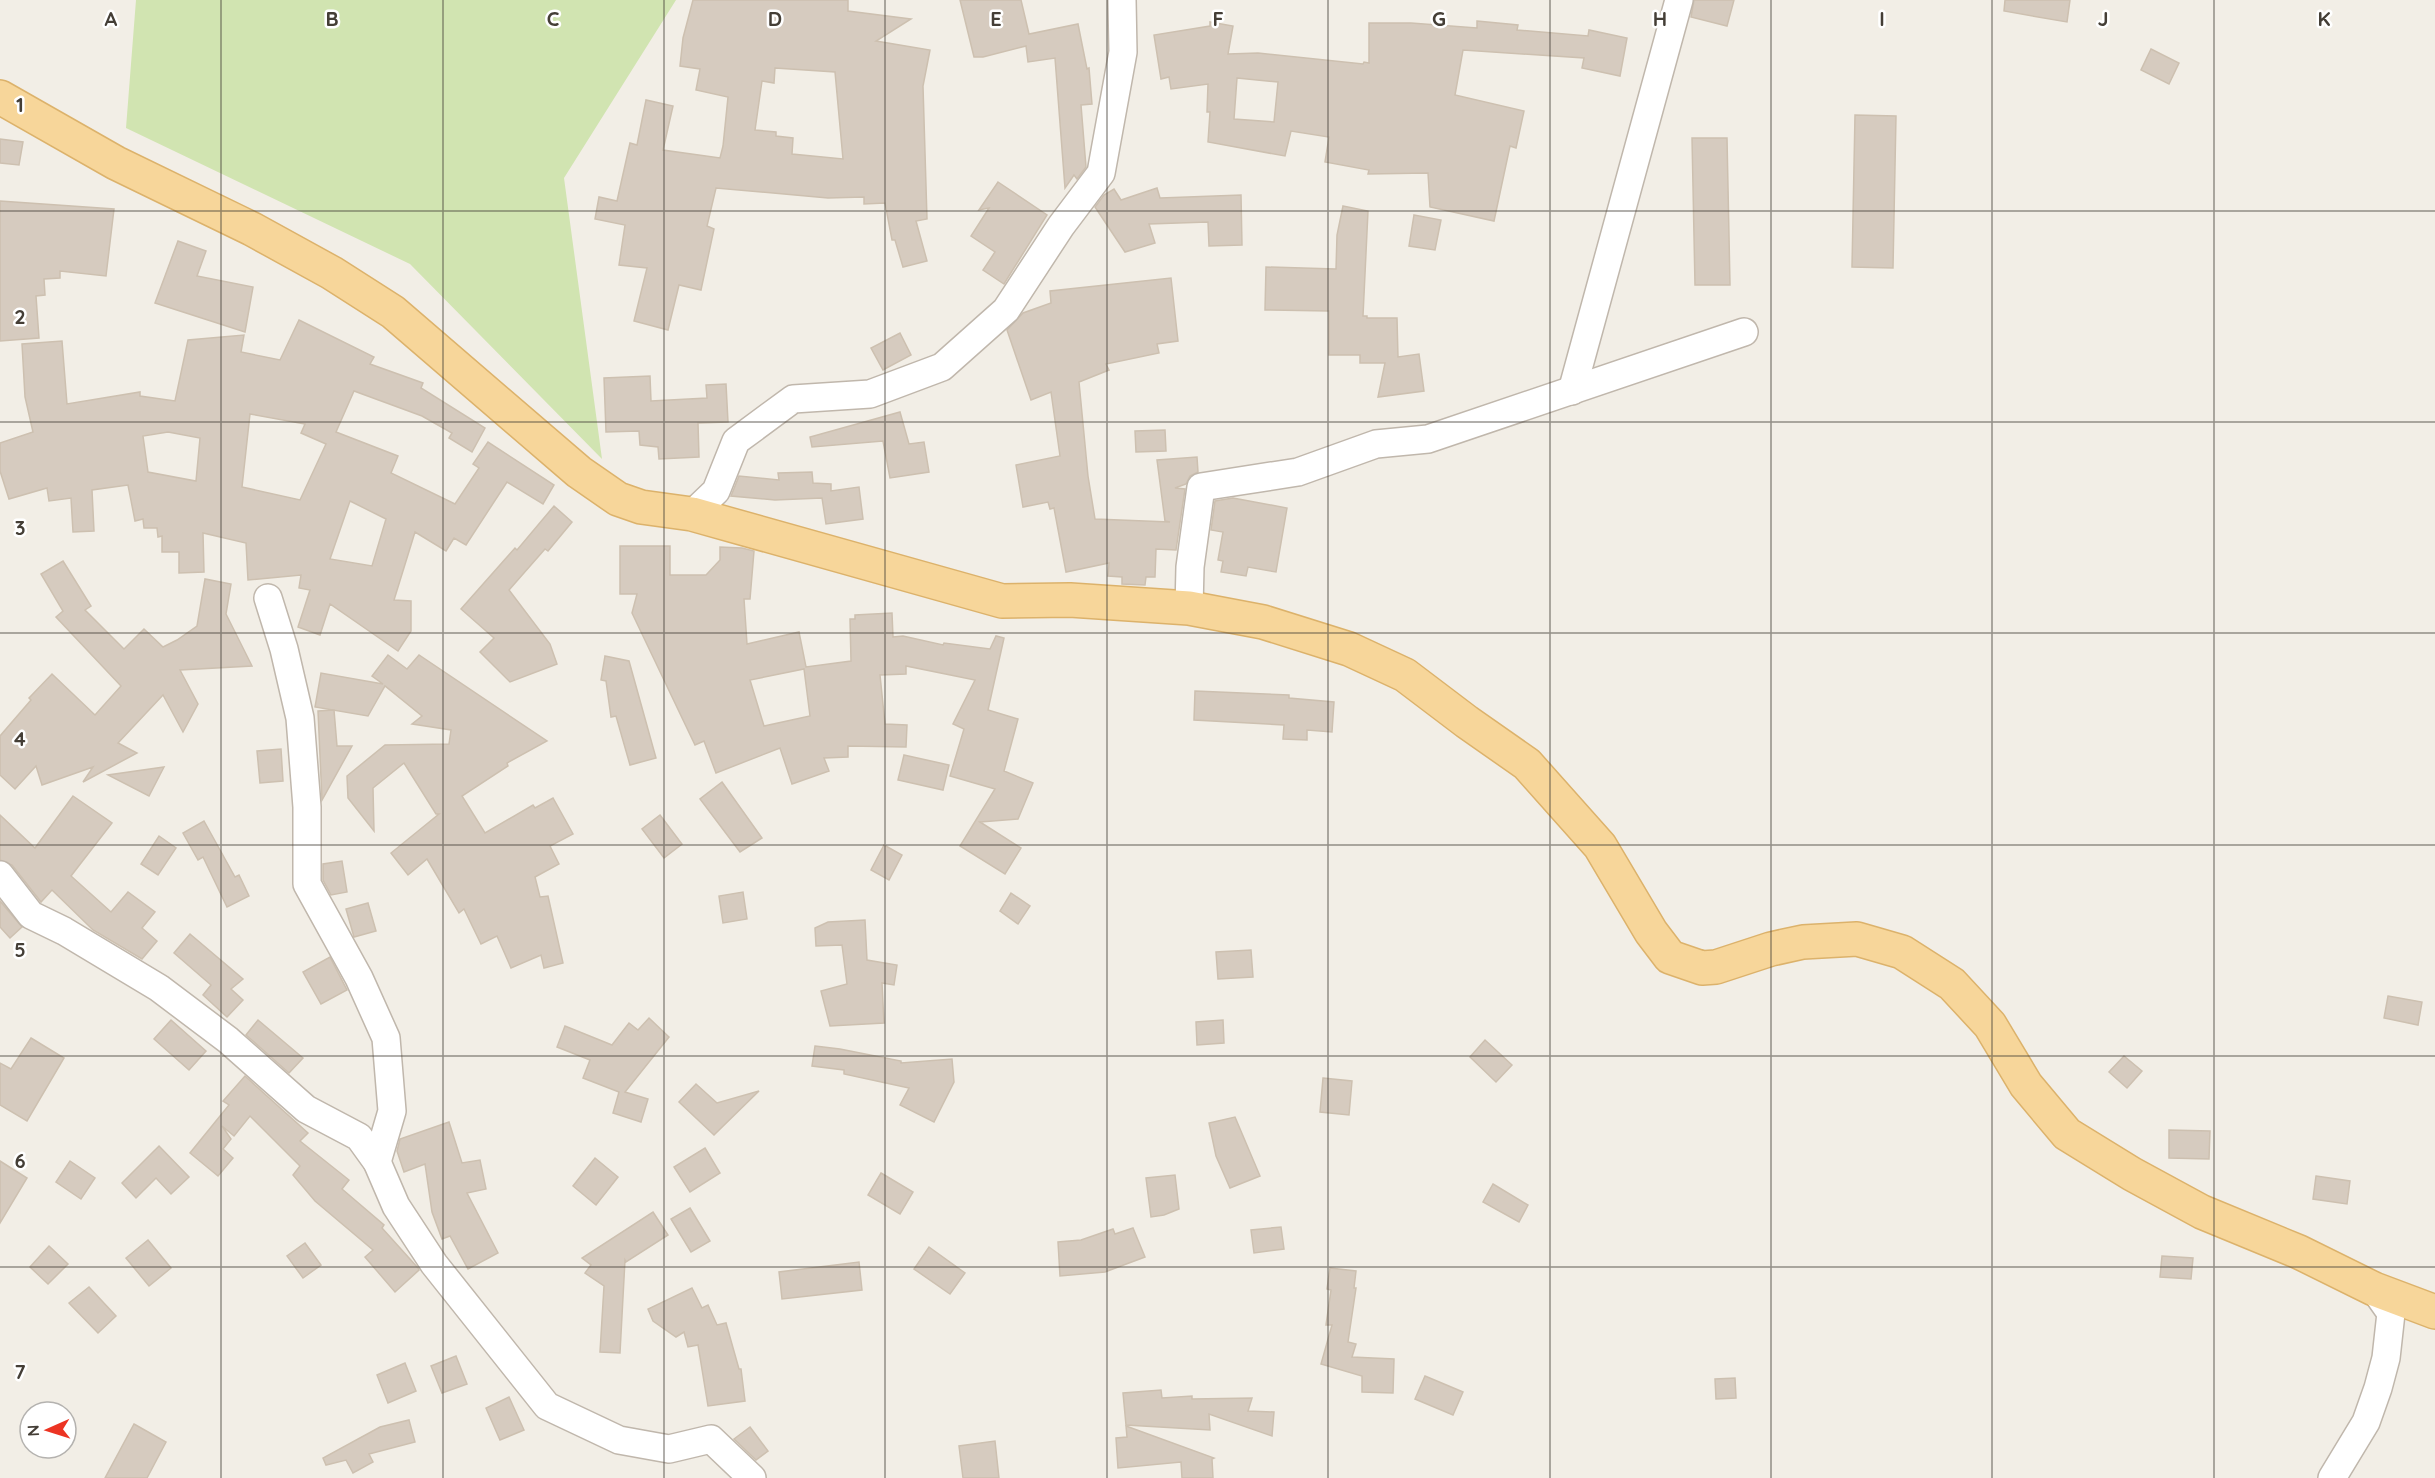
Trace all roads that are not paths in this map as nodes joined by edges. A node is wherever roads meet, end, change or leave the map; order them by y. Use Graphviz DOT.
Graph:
graph roads {
  1 [pos="1122,0"];
  2 [pos="1679,0"];
  3 [pos="0,97"];
  4 [pos="1744,332"];
  5 [pos="1572,391"];
  6 [pos="692,514"];
  7 [pos="268,598"];
  8 [pos="1189,608"];
  9 [pos="0,875"];
  10 [pos="377,1162"];
  11 [pos="2374,1289"];
  12 [pos="2435,1312"];
  13 [pos="752,1478"];
  14 [pos="2332,1478"];
  1 -- 6 [label="street"];
  2 -- 5 [label="street"];
  3 -- 6 [label="main road"];
  4 -- 5 [label="street"];
  5 -- 8 [label="street"];
  6 -- 8 [label="main road"];
  7 -- 10 [label="street"];
  8 -- 11 [label="main road"];
  9 -- 10 [label="street"];
  10 -- 13 [label="street"];
  11 -- 12 [label="main road"];
  11 -- 14 [label="street"];
}
